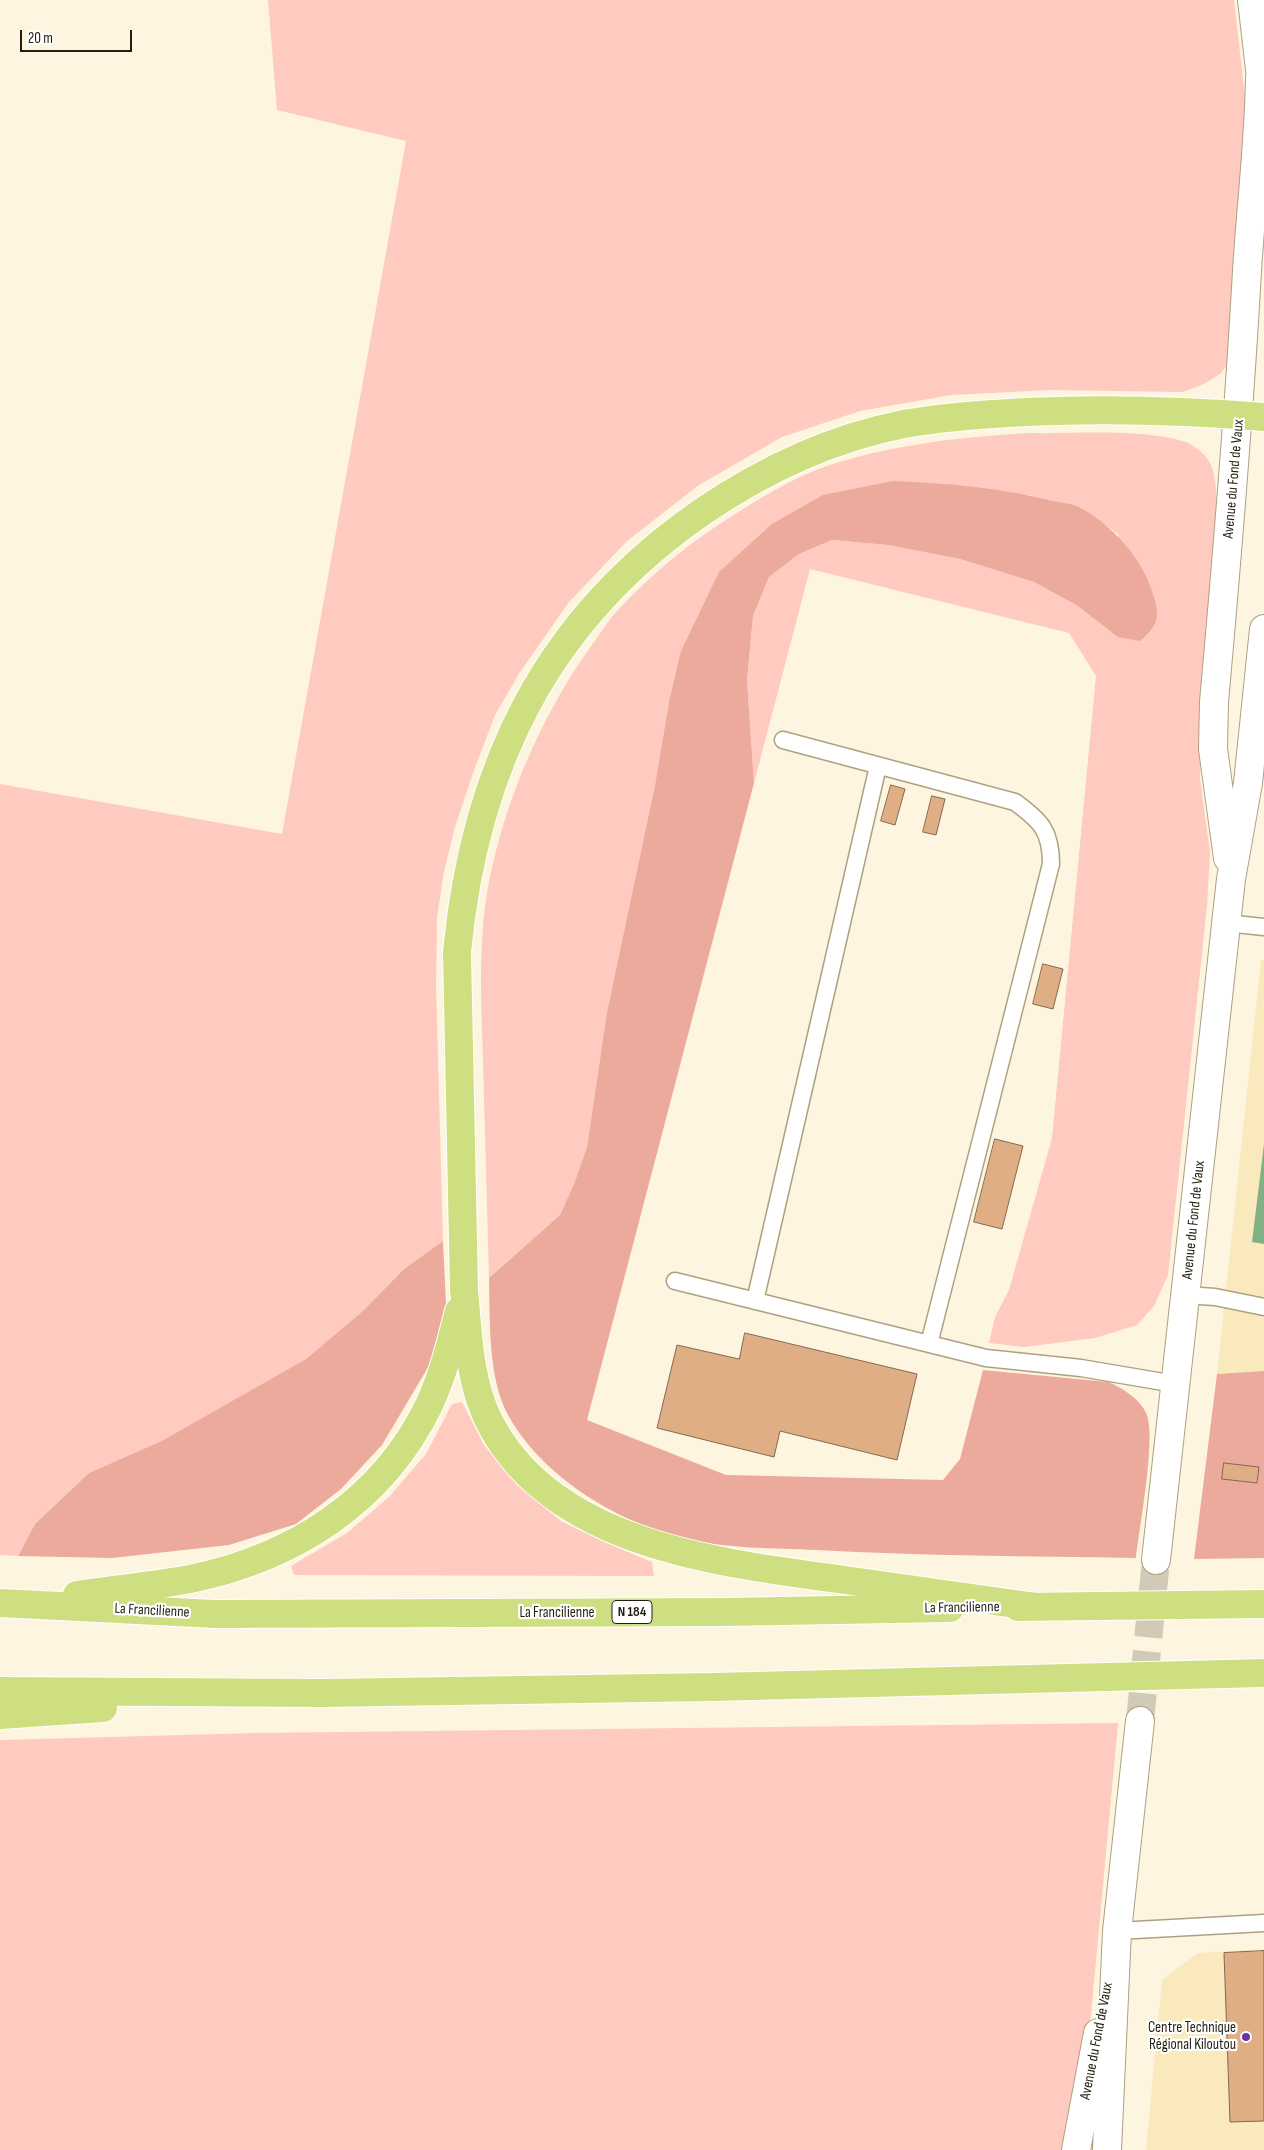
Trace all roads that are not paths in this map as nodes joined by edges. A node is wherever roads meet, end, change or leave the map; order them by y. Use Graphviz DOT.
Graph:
graph roads {
  1 [pos="1252,0"];
  2 [pos="1262,89"];
  3 [pos="1251,421"];
  4 [pos="1264,629"];
  5 [pos="783,740"];
  6 [pos="878,766"];
  7 [pos="1231,879"];
  8 [pos="1226,923"];
  9 [pos="1264,927"];
  10 [pos="675,1281"];
  11 [pos="464,1290"];
  12 [pos="1186,1295"];
  13 [pos="755,1301"];
  14 [pos="1264,1307"];
  15 [pos="929,1344"];
  16 [pos="1175,1384"];
  17 [pos="1156,1560"];
  18 [pos="7,1603"];
  19 [pos="1264,1604"];
  20 [pos="1036,1607"];
  21 [pos="1264,1673"];
  22 [pos="0,1691"];
  23 [pos="322,1693"];
  24 [pos="0,1715"];
  25 [pos="1140,1722"];
  26 [pos="1264,1923"];
  27 [pos="1117,1931"];
  28 [pos="1076,2150"];
  29 [pos="1107,2150"];
  1 -- 2 [label="street, Avenue du Fond de Vaux"];
  2 -- 3 [label="street, Avenue du Fond de Vaux"];
  3 -- 7 [label="street, Avenue du Fond de Vaux"];
  3 -- 11 [label="highway"];
  4 -- 7 [label="street, Avenue du Fond de Vaux"];
  5 -- 6 [label="lane"];
  6 -- 13 [label="lane"];
  6 -- 15 [label="lane"];
  7 -- 8 [label="street, Avenue du Fond de Vaux"];
  8 -- 9 [label="lane"];
  8 -- 12 [label="street, Avenue du Fond de Vaux"];
  10 -- 13 [label="lane"];
  11 -- 18 [label="highway"];
  11 -- 20 [label="highway"];
  12 -- 14 [label="lane"];
  12 -- 16 [label="street, Avenue du Fond de Vaux"];
  13 -- 15 [label="lane"];
  15 -- 16 [label="lane"];
  16 -- 17 [label="street, Avenue du Fond de Vaux"];
  18 -- 20 [label="highway, La Francilienne / N 184"];
  19 -- 20 [label="highway, La Francilienne / N 184"];
  21 -- 23 [label="highway"];
  22 -- 23 [label="highway"];
  23 -- 24 [label="highway"];
  25 -- 27 [label="street, Avenue du Fond de Vaux"];
  26 -- 27 [label="lane"];
  27 -- 28 [label="street, Avenue du Fond de Vaux"];
  27 -- 29 [label="street, Avenue du Fond de Vaux"];
}
